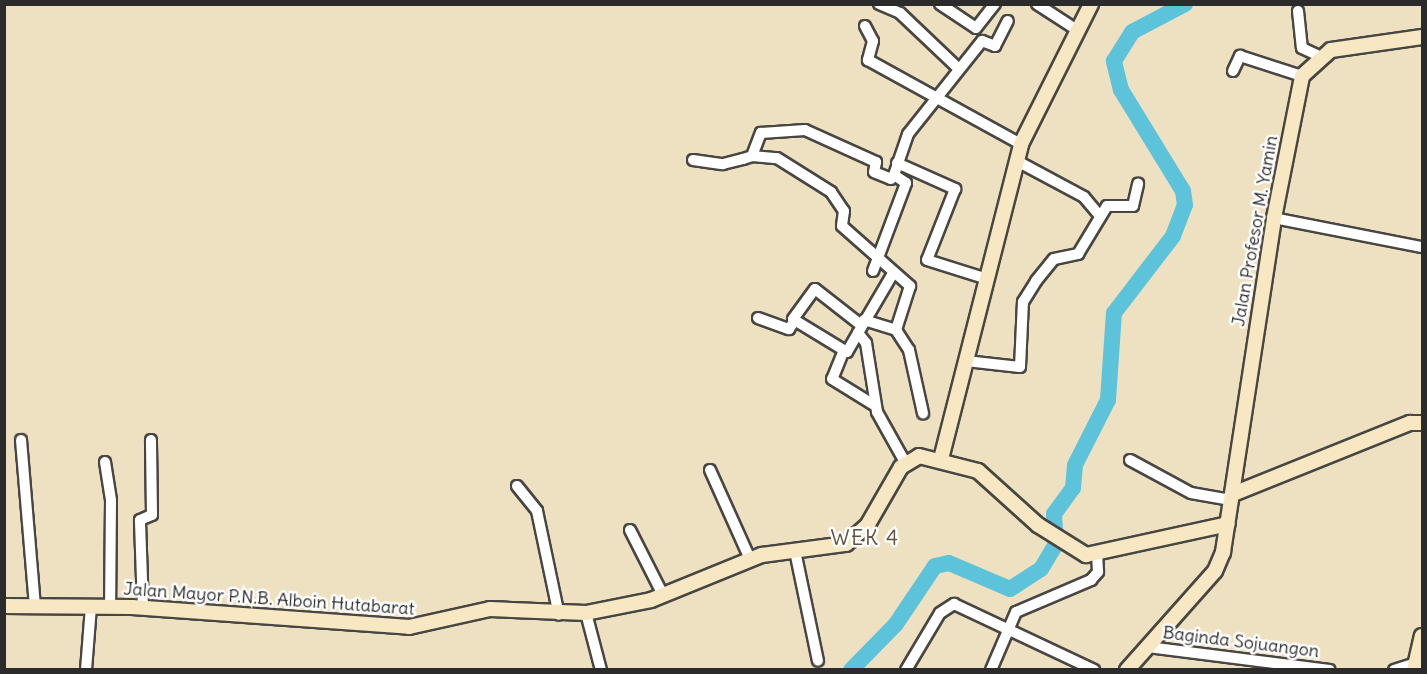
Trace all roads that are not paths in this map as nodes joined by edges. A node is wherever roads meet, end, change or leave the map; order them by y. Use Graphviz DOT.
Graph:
graph roads {
  1 [pos="879,4"];
  2 [pos="940,4"];
  3 [pos="995,4"];
  4 [pos="1091,4"];
  5 [pos="1045,7"];
  6 [pos="1298,11"];
  7 [pos="1008,21"];
  8 [pos="865,26"];
  9 [pos="1077,30"];
  10 [pos="1422,37"];
  11 [pos="1319,56"];
  12 [pos="958,68"];
  13 [pos="1233,71"];
  14 [pos="1302,76"];
  15 [pos="934,96"];
  16 [pos="1022,144"];
  17 [pos="752,156"];
  18 [pos="693,160"];
  19 [pos="1017,161"];
  20 [pos="897,163"];
  21 [pos="894,175"];
  22 [pos="1138,184"];
  23 [pos="1100,216"];
  24 [pos="1274,218"];
  25 [pos="1422,247"];
  26 [pos="876,267"];
  27 [pos="892,274"];
  28 [pos="984,278"];
  29 [pos="758,318"];
  30 [pos="793,323"];
  31 [pos="861,326"];
  32 [pos="896,330"];
  33 [pos="844,350"];
  34 [pos="966,361"];
  35 [pos="874,405"];
  36 [pos="923,413"];
  37 [pos="1418,420"];
  38 [pos="21,440"];
  39 [pos="151,440"];
  40 [pos="941,459"];
  41 [pos="1130,460"];
  42 [pos="105,462"];
  43 [pos="905,462"];
  44 [pos="710,470"];
  45 [pos="517,486"];
  46 [pos="1233,494"];
  47 [pos="1228,524"];
  48 [pos="630,530"];
  49 [pos="795,551"];
  50 [pos="1097,555"];
  51 [pos="750,559"];
  52 [pos="663,595"];
  53 [pos="4,606"];
  54 [pos="92,606"];
  55 [pos="35,607"];
  56 [pos="110,607"];
  57 [pos="143,608"];
  58 [pos="586,613"];
  59 [pos="559,615"];
  60 [pos="1006,626"];
  61 [pos="1422,636"];
  62 [pos="1148,647"];
  63 [pos="818,661"];
  64 [pos="1415,666"];
  65 [pos="86,669"];
  66 [pos="601,669"];
  67 [pos="906,669"];
  68 [pos="991,669"];
  69 [pos="1094,669"];
  70 [pos="1127,669"];
  71 [pos="1330,669"];
  72 [pos="1394,669"];
  1 -- 12 [label="street"];
  2 -- 3 [label="street"];
  4 -- 9 [label="main road"];
  5 -- 9 [label="street"];
  6 -- 11 [label="street"];
  7 -- 12 [label="street"];
  8 -- 15 [label="street"];
  9 -- 16 [label="main road"];
  10 -- 11 [label="main road"];
  11 -- 14 [label="main road, Jalan Profesor M. Yamin"];
  12 -- 15 [label="street"];
  13 -- 14 [label="street"];
  14 -- 24 [label="main road, Jalan Profesor M. Yamin"];
  15 -- 16 [label="street"];
  15 -- 20 [label="street"];
  16 -- 19 [label="main road"];
  17 -- 18 [label="street"];
  17 -- 21 [label="street"];
  17 -- 26 [label="street"];
  19 -- 23 [label="street"];
  19 -- 28 [label="main road"];
  20 -- 21 [label="street"];
  20 -- 28 [label="street"];
  21 -- 26 [label="street"];
  22 -- 23 [label="street"];
  23 -- 34 [label="street"];
  24 -- 25 [label="street"];
  24 -- 46 [label="main road, Jalan Profesor M. Yamin"];
  26 -- 27 [label="street"];
  27 -- 31 [label="street"];
  27 -- 32 [label="street"];
  28 -- 34 [label="main road"];
  29 -- 30 [label="street"];
  30 -- 31 [label="street"];
  30 -- 33 [label="street"];
  31 -- 32 [label="street"];
  31 -- 33 [label="street"];
  31 -- 35 [label="street"];
  32 -- 36 [label="street"];
  33 -- 35 [label="street"];
  34 -- 40 [label="main road"];
  35 -- 43 [label="street"];
  37 -- 46 [label="main road"];
  38 -- 55 [label="street"];
  39 -- 57 [label="street"];
  40 -- 43 [label="main road"];
  40 -- 50 [label="main road"];
  41 -- 46 [label="street"];
  42 -- 56 [label="street"];
  43 -- 49 [label="main road, Jalan Mayor P.N.B. Alboin Hutabarat"];
  44 -- 51 [label="street"];
  45 -- 59 [label="street"];
  46 -- 47 [label="main road, Jalan Profesor M. Yamin"];
  47 -- 50 [label="main road"];
  47 -- 62 [label="main road, Jalan Profesor M. Yamin"];
  48 -- 52 [label="street"];
  49 -- 51 [label="main road, Jalan Mayor P.N.B. Alboin Hutabarat"];
  49 -- 63 [label="street"];
  50 -- 60 [label="street"];
  51 -- 52 [label="main road, Jalan Mayor P.N.B. Alboin Hutabarat"];
  52 -- 58 [label="main road, Jalan Mayor P.N.B. Alboin Hutabarat"];
  53 -- 55 [label="main road, Jalan Mayor P.N.B. Alboin Hutabarat"];
  54 -- 55 [label="main road, Jalan Mayor P.N.B. Alboin Hutabarat"];
  54 -- 56 [label="main road, Jalan Mayor P.N.B. Alboin Hutabarat"];
  54 -- 65 [label="street"];
  56 -- 57 [label="main road, Jalan Mayor P.N.B. Alboin Hutabarat"];
  57 -- 59 [label="main road, Jalan Mayor P.N.B. Alboin Hutabarat"];
  58 -- 59 [label="main road, Jalan Mayor P.N.B. Alboin Hutabarat"];
  58 -- 66 [label="street"];
  60 -- 67 [label="street"];
  60 -- 68 [label="street"];
  60 -- 69 [label="street"];
  61 -- 64 [label="main road"];
  62 -- 70 [label="main road, Jalan Profesor M. Yamin"];
  62 -- 71 [label="street, Baginda Sojuangon"];
  64 -- 72 [label="street"];
}
